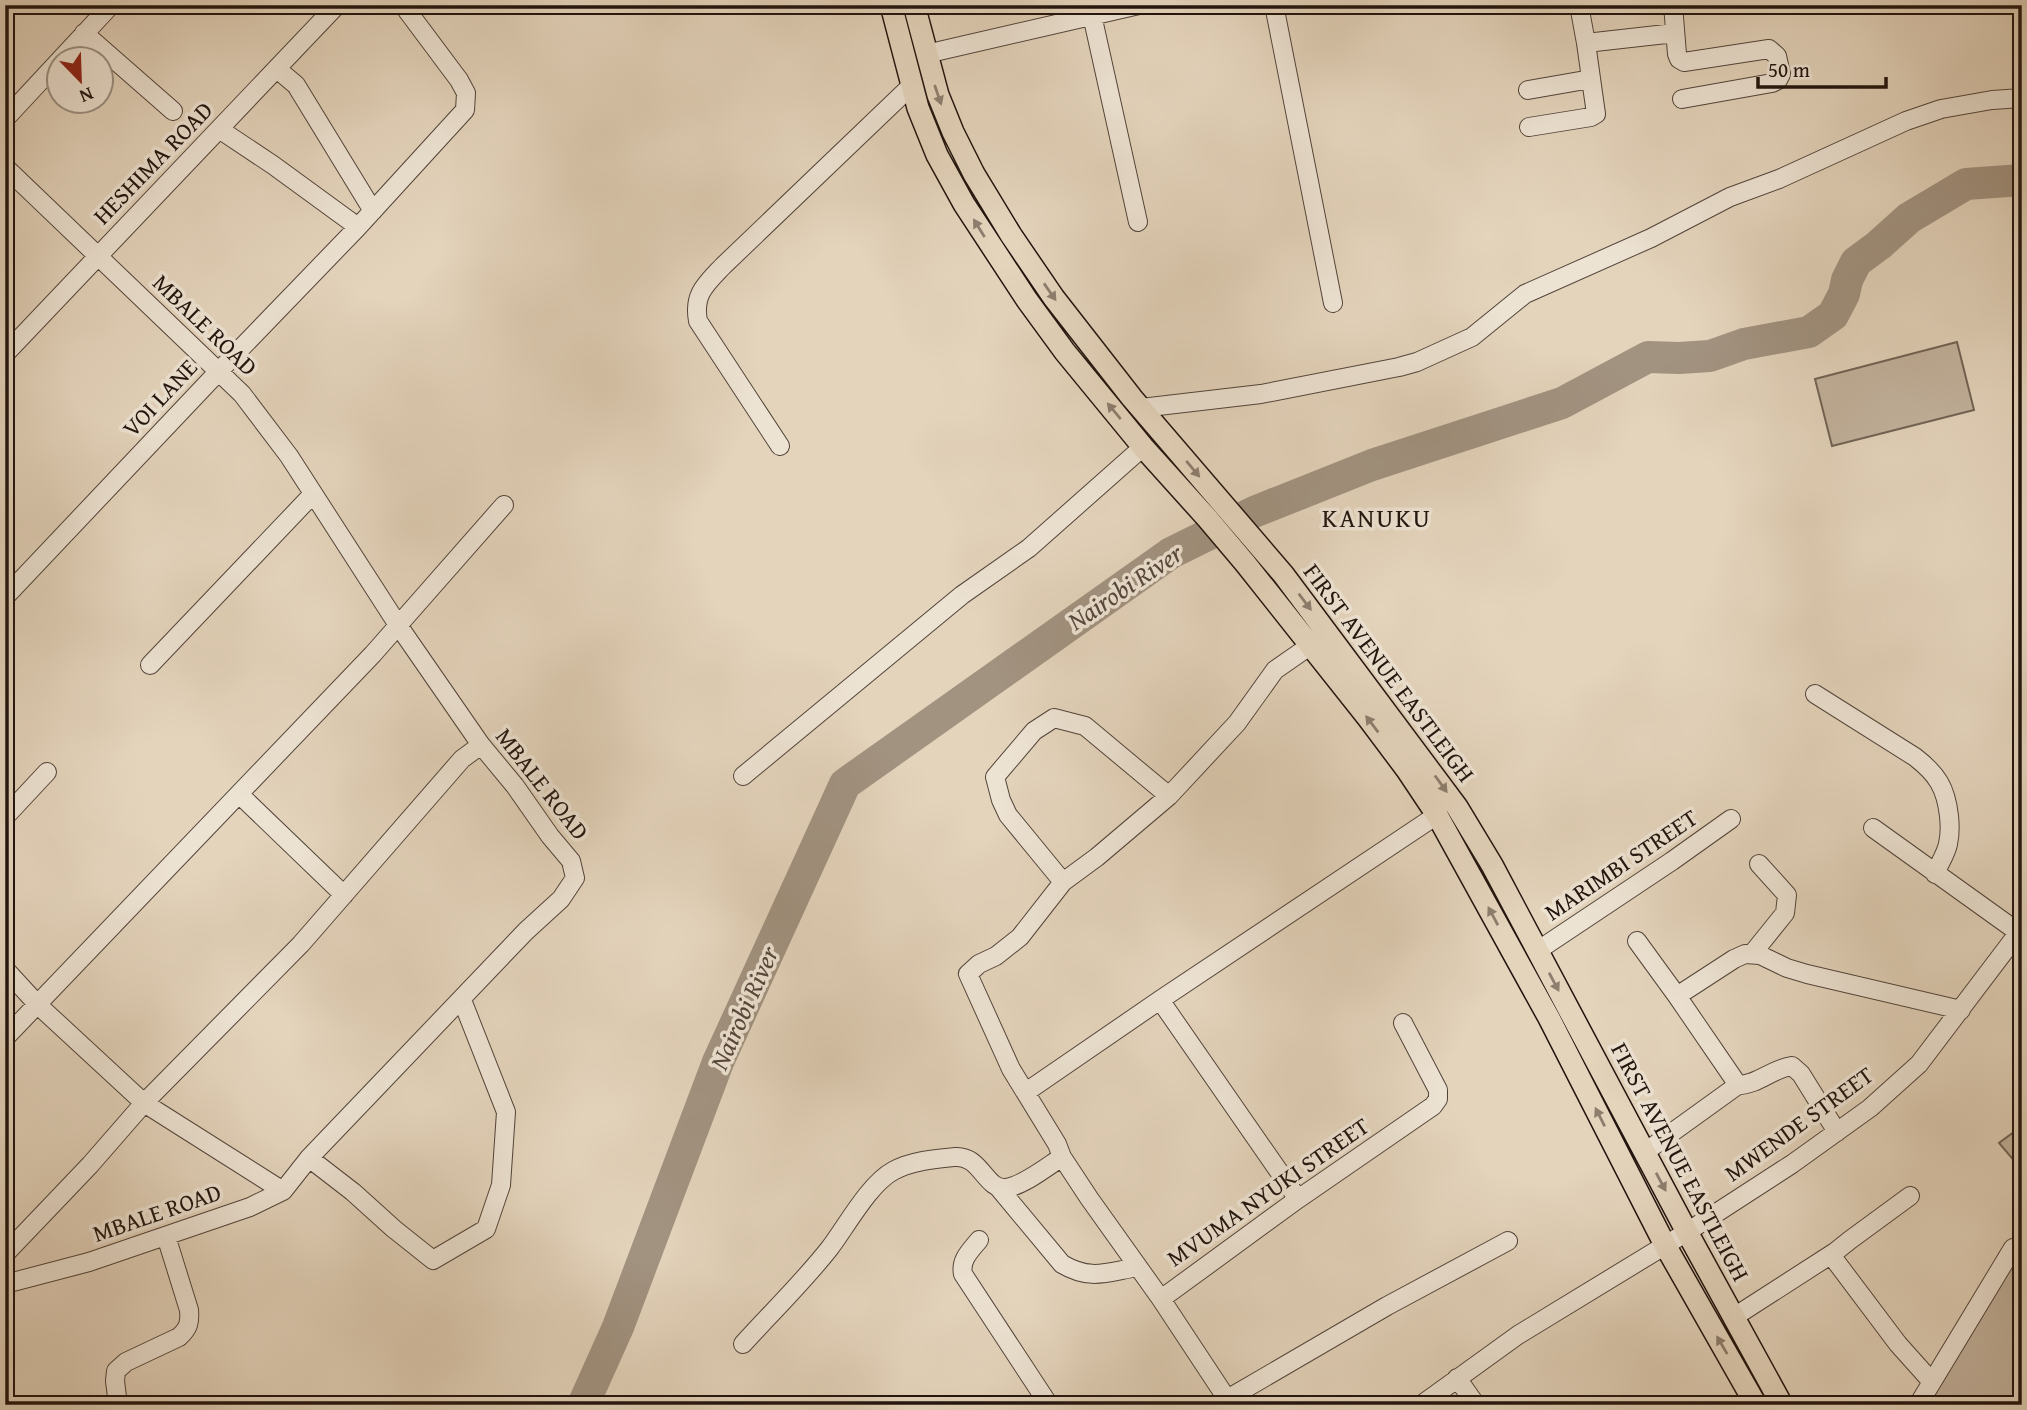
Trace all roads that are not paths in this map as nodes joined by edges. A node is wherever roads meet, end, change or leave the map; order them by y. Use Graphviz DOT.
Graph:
graph roads {
  1 [pos="111,5"];
  2 [pos="337,5"];
  3 [pos="403,5"];
  4 [pos="891,5"];
  5 [pos="914,5"];
  6 [pos="1139,5"];
  7 [pos="1274,5"];
  8 [pos="1579,5"];
  9 [pos="1672,5"];
  10 [pos="1092,15"];
  11 [pos="84,33"];
  12 [pos="1675,33"];
  13 [pos="1586,43"];
  14 [pos="926,54"];
  15 [pos="277,69"];
  16 [pos="1591,79"];
  17 [pos="911,86"];
  18 [pos="1528,90"];
  19 [pos="2022,98"];
  20 [pos="1682,99"];
  21 [pos="173,111"];
  22 [pos="5,119"];
  23 [pos="1529,127"];
  24 [pos="219,129"];
  25 [pos="5,167"];
  26 [pos="373,211"];
  27 [pos="1138,222"];
  28 [pos="358,227"];
  29 [pos="98,256"];
  30 [pos="1333,303"];
  31 [pos="5,354"];
  32 [pos="219,371"];
  33 [pos="1141,408"];
  34 [pos="780,446"];
  35 [pos="1143,447"];
  36 [pos="313,494"];
  37 [pos="505,505"];
  38 [pos="1216,511"];
  39 [pos="1253,556"];
  40 [pos="5,597"];
  41 [pos="398,625"];
  42 [pos="1311,645"];
  43 [pos="150,665"];
  44 [pos="1815,694"];
  45 [pos="481,745"];
  46 [pos="47,772"];
  47 [pos="743,776"];
  48 [pos="239,794"];
  49 [pos="1169,796"];
  50 [pos="1437,815"];
  51 [pos="5,817"];
  52 [pos="1731,818"];
  53 [pos="1873,828"];
  54 [pos="1759,864"];
  55 [pos="1935,874"];
  56 [pos="1063,881"];
  57 [pos="344,895"];
  58 [pos="2020,930"];
  59 [pos="1637,941"];
  60 [pos="1537,951"];
  61 [pos="1752,954"];
  62 [pos="5,968"];
  63 [pos="1677,996"];
  64 [pos="462,1000"];
  65 [pos="1160,1000"];
  66 [pos="38,1005"];
  67 [pos="1961,1010"];
  68 [pos="1403,1023"];
  69 [pos="5,1038"];
  70 [pos="1738,1085"];
  71 [pos="1026,1093"];
  72 [pos="144,1103"];
  73 [pos="1837,1132"];
  74 [pos="1645,1152"];
  75 [pos="1062,1157"];
  76 [pos="309,1158"];
  77 [pos="998,1187"];
  78 [pos="283,1191"];
  79 [pos="1910,1196"];
  80 [pos="1298,1199"];
  81 [pos="1687,1232"];
  82 [pos="166,1236"];
  83 [pos="979,1240"];
  84 [pos="1508,1241"];
  85 [pos="1665,1245"];
  86 [pos="2013,1248"];
  87 [pos="1835,1252"];
  88 [pos="5,1254"];
  89 [pos="1138,1267"];
  90 [pos="5,1284"];
  91 [pos="1161,1298"];
  92 [pos="1734,1318"];
  93 [pos="743,1343"];
  94 [pos="1457,1378"];
  95 [pos="1932,1382"];
  96 [pos="1225,1403"];
  97 [pos="118,1405"];
  98 [pos="1049,1405"];
  99 [pos="1421,1405"];
  100 [pos="1476,1405"];
  101 [pos="1756,1405"];
  102 [pos="1782,1405"];
  103 [pos="1918,1405"];
  1 -- 11 [label="street"];
  2 -- 15 [label="street, HESHIMA ROAD"];
  3 -- 26 [label="street, VOI LANE"];
  4 -- 17 [label="main road, FIRST AVENUE EASTLEIGH"];
  5 -- 14 [label="main road, FIRST AVENUE EASTLEIGH"];
  6 -- 10 [label="street"];
  7 -- 30 [label="street"];
  8 -- 13 [label="street"];
  9 -- 12 [label="street"];
  10 -- 14 [label="street"];
  10 -- 27 [label="street"];
  11 -- 21 [label="street"];
  11 -- 22 [label="street"];
  12 -- 13 [label="street"];
  12 -- 20 [label="street"];
  13 -- 16 [label="street"];
  14 -- 33 [label="main road, FIRST AVENUE EASTLEIGH, one-way"];
  15 -- 24 [label="street, HESHIMA ROAD"];
  15 -- 26 [label="street"];
  16 -- 18 [label="street"];
  16 -- 23 [label="street"];
  17 -- 34 [label="street"];
  35 -- 17 [label="main road, FIRST AVENUE EASTLEIGH, one-way"];
  19 -- 33 [label="street"];
  24 -- 28 [label="street"];
  24 -- 29 [label="street, HESHIMA ROAD"];
  25 -- 29 [label="street, MBALE ROAD"];
  26 -- 28 [label="street, VOI LANE"];
  28 -- 32 [label="street, VOI LANE"];
  29 -- 31 [label="street, HESHIMA ROAD"];
  29 -- 32 [label="street, MBALE ROAD"];
  32 -- 36 [label="street, MBALE ROAD"];
  32 -- 40 [label="street, VOI LANE"];
  33 -- 38 [label="main road, FIRST AVENUE EASTLEIGH, one-way"];
  35 -- 38 [label="main road, FIRST AVENUE EASTLEIGH"];
  35 -- 47 [label="street"];
  36 -- 41 [label="street, MBALE ROAD"];
  36 -- 43 [label="street"];
  37 -- 41 [label="street"];
  38 -- 39 [label="main road, FIRST AVENUE EASTLEIGH"];
  39 -- 42 [label="main road, FIRST AVENUE EASTLEIGH"];
  39 -- 60 [label="main road, FIRST AVENUE EASTLEIGH, one-way"];
  41 -- 45 [label="street, MBALE ROAD"];
  41 -- 48 [label="street"];
  42 -- 49 [label="street"];
  50 -- 42 [label="main road, FIRST AVENUE EASTLEIGH, one-way"];
  44 -- 55 [label="street"];
  45 -- 57 [label="street"];
  45 -- 64 [label="street, MBALE ROAD"];
  46 -- 51 [label="street"];
  48 -- 57 [label="street"];
  48 -- 66 [label="street"];
  49 -- 56 [label="street"];
  49 -- 56 [label="street"];
  50 -- 65 [label="street"];
  85 -- 50 [label="main road, FIRST AVENUE EASTLEIGH, one-way"];
  52 -- 60 [label="street, MARIMBI STREET"];
  53 -- 55 [label="street"];
  54 -- 61 [label="street"];
  55 -- 58 [label="street"];
  56 -- 71 [label="street"];
  57 -- 72 [label="street"];
  58 -- 67 [label="street, MWENDE STREET"];
  59 -- 63 [label="street"];
  60 -- 74 [label="main road, FIRST AVENUE EASTLEIGH, one-way"];
  61 -- 63 [label="street"];
  61 -- 67 [label="street"];
  62 -- 66 [label="street"];
  63 -- 70 [label="street"];
  64 -- 76 [label="street, MBALE ROAD"];
  64 -- 76 [label="street"];
  65 -- 71 [label="street"];
  65 -- 80 [label="street"];
  66 -- 69 [label="street"];
  66 -- 72 [label="street"];
  67 -- 73 [label="street, MWENDE STREET"];
  68 -- 80 [label="street, MVUMA NYUKI STREET"];
  70 -- 73 [label="street"];
  70 -- 74 [label="street"];
  71 -- 75 [label="street"];
  72 -- 78 [label="street"];
  72 -- 88 [label="street"];
  73 -- 81 [label="street, MWENDE STREET"];
  74 -- 81 [label="main road, FIRST AVENUE EASTLEIGH, one-way"];
  75 -- 77 [label="street"];
  75 -- 89 [label="street"];
  76 -- 78 [label="street, MBALE ROAD"];
  77 -- 89 [label="street"];
  77 -- 93 [label="street"];
  78 -- 82 [label="street, MBALE ROAD"];
  79 -- 87 [label="street"];
  80 -- 91 [label="street, MVUMA NYUKI STREET"];
  81 -- 85 [label="street, MWENDE STREET"];
  81 -- 92 [label="main road, FIRST AVENUE EASTLEIGH"];
  82 -- 90 [label="street, MBALE ROAD"];
  82 -- 97 [label="street"];
  83 -- 98 [label="street"];
  84 -- 96 [label="street"];
  85 -- 94 [label="street, MWENDE STREET"];
  101 -- 85 [label="main road, FIRST AVENUE EASTLEIGH, one-way"];
  86 -- 95 [label="street"];
  87 -- 92 [label="street"];
  87 -- 95 [label="street"];
  89 -- 91 [label="street"];
  91 -- 96 [label="street, MVUMA NYUKI STREET"];
  92 -- 102 [label="main road, FIRST AVENUE EASTLEIGH"];
  94 -- 99 [label="street, MWENDE STREET"];
  94 -- 100 [label="street"];
  95 -- 103 [label="street"];
}
